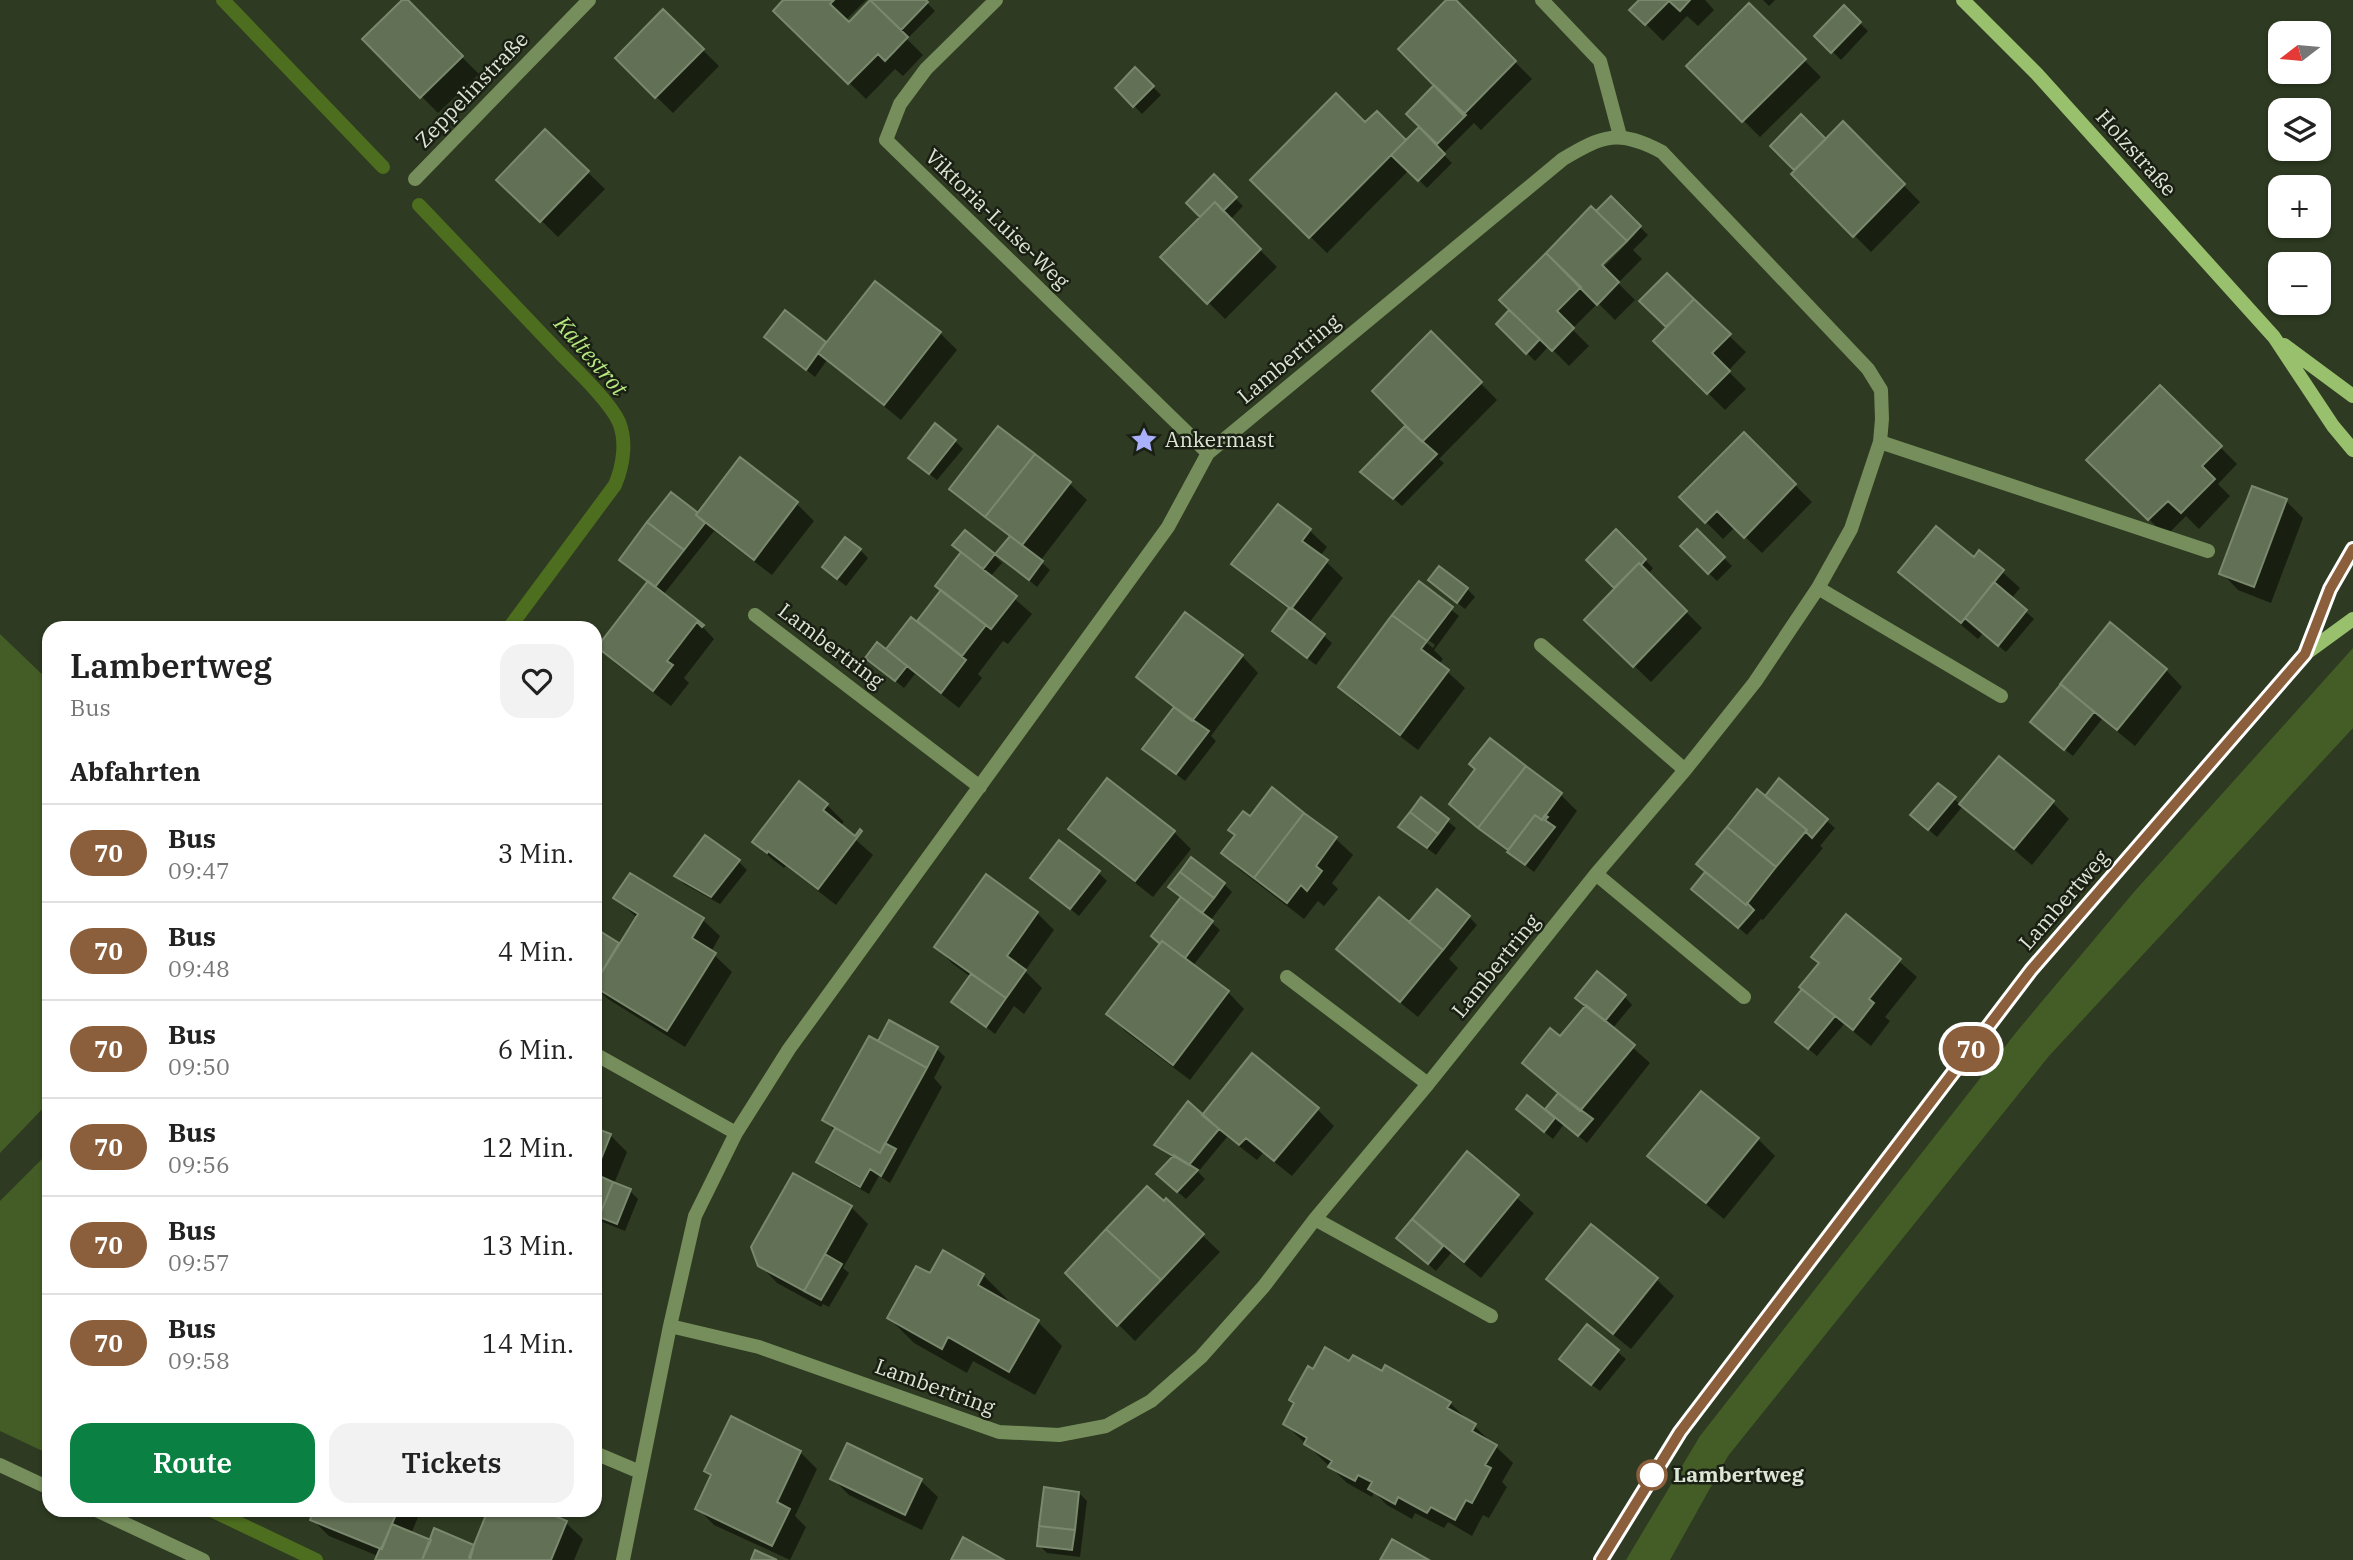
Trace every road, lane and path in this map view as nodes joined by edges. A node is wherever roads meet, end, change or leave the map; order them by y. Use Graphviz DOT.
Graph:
graph roads {
  1 [pos="589,0"];
  2 [pos="996,0"];
  3 [pos="1542,0"];
  4 [pos="1963,0"];
  5 [pos="1620,136"];
  6 [pos="415,179"];
  7 [pos="2274,337"];
  8 [pos="2353,396"];
  9 [pos="1880,442"];
  10 [pos="2353,450"];
  11 [pos="1209,453"];
  12 [pos="2353,549"];
  13 [pos="2208,551"];
  14 [pos="1818,588"];
  15 [pos="755,615"];
  16 [pos="2353,619"];
  17 [pos="1541,645"];
  18 [pos="2305,654"];
  19 [pos="2001,696"];
  20 [pos="1685,770"];
  21 [pos="980,787"];
  22 [pos="1596,874"];
  23 [pos="1287,977"];
  24 [pos="1744,997"];
  25 [pos="602,1058"];
  26 [pos="1428,1084"];
  27 [pos="736,1133"];
  28 [pos="1315,1219"];
  29 [pos="1490,1317"];
  30 [pos="670,1326"];
  31 [pos="602,1456"];
  32 [pos="0,1465"];
  33 [pos="640,1472"];
  34 [pos="42,1485"];
  35 [pos="111,1517"];
  36 [pos="203,1560"];
  37 [pos="623,1560"];
  38 [pos="1601,1560"];
  1 -- 6 [label="street, Zeppelinstraße"];
  2 -- 11 [label="street, Viktoria-Luise-Weg"];
  3 -- 5 [label="street"];
  4 -- 7 [label="street, Holzstraße"];
  5 -- 9 [label="street, Lambertring"];
  5 -- 11 [label="street, Lambertring"];
  7 -- 8 [label="street, Holzstraße"];
  7 -- 10 [label="street, Holzstraße"];
  9 -- 13 [label="street"];
  9 -- 14 [label="street, Lambertring"];
  11 -- 21 [label="street, Lambertring"];
  12 -- 18 [label="street, Lambertweg"];
  14 -- 19 [label="street"];
  14 -- 20 [label="street, Lambertring"];
  15 -- 21 [label="street, Lambertring"];
  16 -- 18 [label="street, Lambertweg"];
  17 -- 20 [label="street"];
  18 -- 38 [label="street, Lambertweg"];
  20 -- 22 [label="street, Lambertring"];
  21 -- 27 [label="street, Lambertring"];
  22 -- 24 [label="street"];
  22 -- 26 [label="street, Lambertring"];
  23 -- 26 [label="street"];
  25 -- 27 [label="street"];
  26 -- 28 [label="street, Lambertring"];
  27 -- 30 [label="street, Lambertring"];
  28 -- 29 [label="street"];
  28 -- 30 [label="street, Lambertring"];
  30 -- 33 [label="street, Lambertring"];
  31 -- 33 [label="street"];
  32 -- 34 [label="street"];
  33 -- 37 [label="street, Lambertring"];
  35 -- 36 [label="street"];
}
